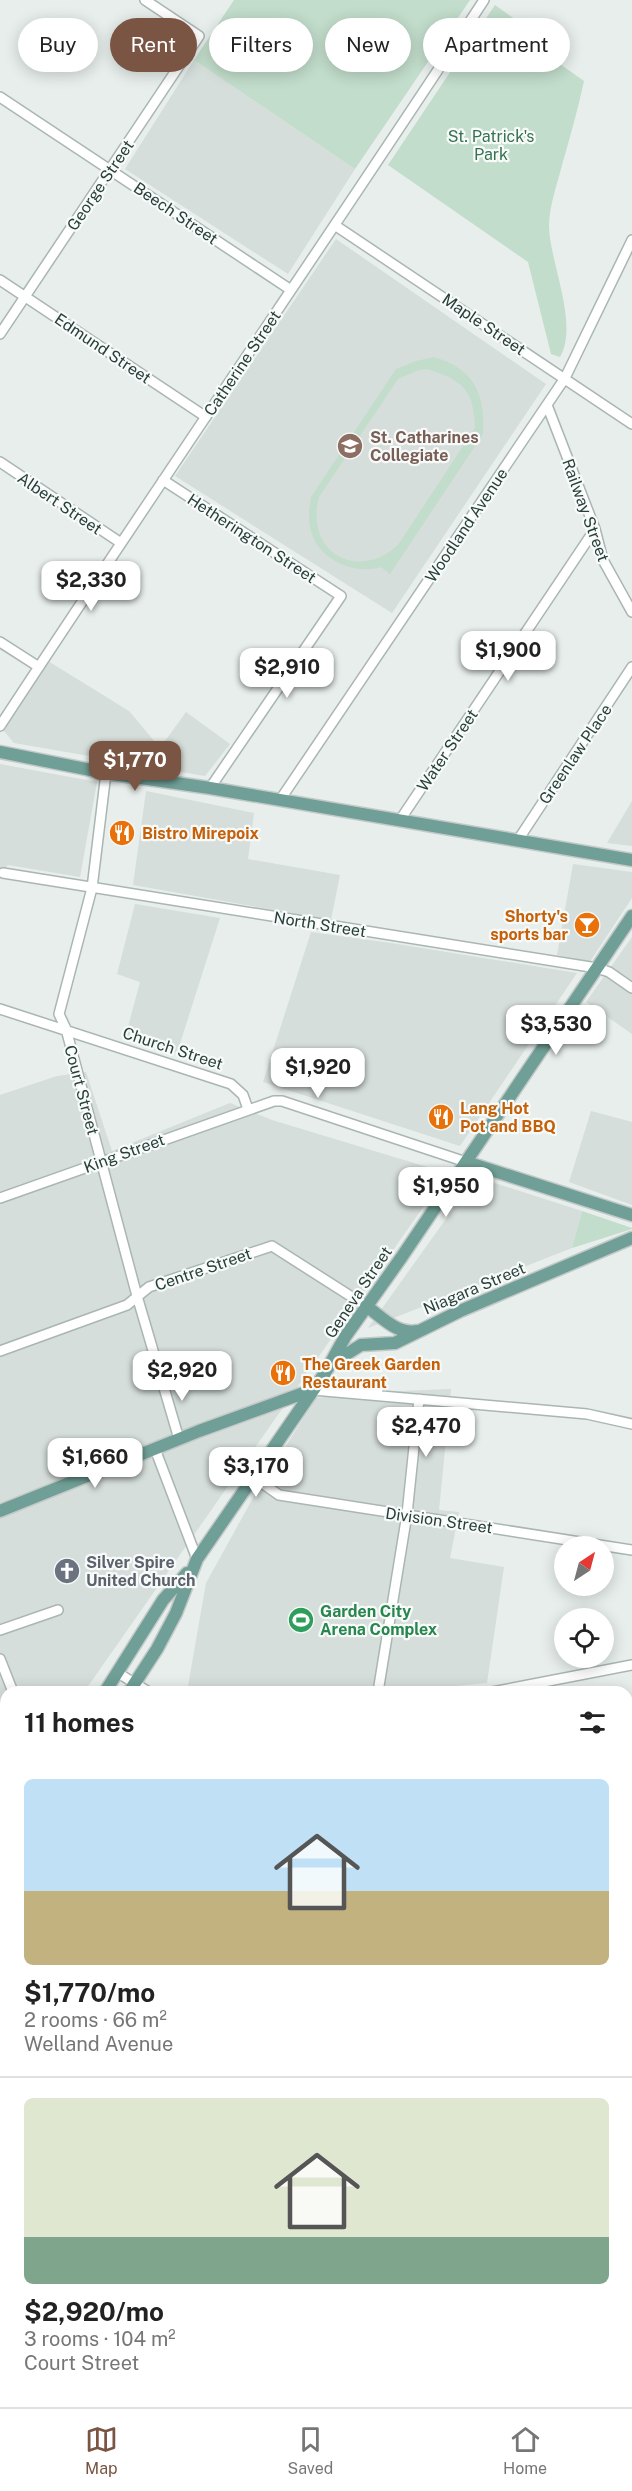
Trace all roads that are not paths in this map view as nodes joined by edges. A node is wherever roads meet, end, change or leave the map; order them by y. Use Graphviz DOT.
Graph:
graph roads {
  1 [pos="145,0"];
  2 [pos="484,0"];
  3 [pos="0,97"];
  4 [pos="110,170"];
  5 [pos="336,226"];
  6 [pos="632,240"];
  7 [pos="0,280"];
  8 [pos="291,290"];
  9 [pos="25,296"];
  10 [pos="0,334"];
  11 [pos="565,378"];
  12 [pos="547,405"];
  13 [pos="206,417"];
  14 [pos="632,424"];
  15 [pos="0,462"];
  16 [pos="163,480"];
  17 [pos="595,529"];
  18 [pos="121,543"];
  19 [pos="632,612"];
  20 [pos="0,642"];
  21 [pos="39,667"];
  22 [pos="632,667"];
  23 [pos="0,726"];
  24 [pos="0,752"];
  25 [pos="106,773"];
  26 [pos="210,788"];
  27 [pos="280,800"];
  28 [pos="400,820"];
  29 [pos="518,840"];
  30 [pos="632,860"];
  31 [pos="3,873"];
  32 [pos="92,888"];
  33 [pos="632,916"];
  34 [pos="597,968"];
  35 [pos="632,988"];
  36 [pos="0,1009"];
  37 [pos="66,1029"];
  38 [pos="248,1108"];
  39 [pos="101,1161"];
  40 [pos="466,1162"];
  41 [pos="0,1198"];
  42 [pos="632,1215"];
  43 [pos="632,1238"];
  44 [pos="137,1296"];
  45 [pos="366,1306"];
  46 [pos="420,1329"];
  47 [pos="0,1351"];
  48 [pos="330,1364"];
  49 [pos="313,1390"];
  50 [pos="419,1399"];
  51 [pos="632,1424"];
  52 [pos="179,1439"];
  53 [pos="155,1449"];
  54 [pos="252,1476"];
  55 [pos="0,1511"];
  56 [pos="407,1514"];
  57 [pos="632,1550"];
  58 [pos="194,1564"];
  59 [pos="58,1610"];
  60 [pos="0,1630"];
  61 [pos="0,1659"];
  62 [pos="632,1665"];
  63 [pos="118,1673"];
  64 [pos="11,1686"];
  65 [pos="109,1686"];
  66 [pos="130,1686"];
  67 [pos="133,1686"];
  68 [pos="379,1686"];
  69 [pos="523,1686"];
  1 -- 4 [label="street, George Street"];
  2 -- 5 [label="street, Catherine Street"];
  3 -- 4 [label="street, Beech Street"];
  4 -- 8 [label="street, Beech Street"];
  4 -- 9 [label="street, George Street"];
  5 -- 8 [label="street, Catherine Street"];
  5 -- 11 [label="street, Maple Street"];
  6 -- 11 [label="street, Woodland Avenue"];
  7 -- 9 [label="street, Edmund Street"];
  8 -- 13 [label="street, Catherine Street"];
  9 -- 10 [label="street, George Street"];
  9 -- 13 [label="street, Edmund Street"];
  11 -- 12 [label="street, Woodland Avenue"];
  11 -- 14 [label="street, Maple Street"];
  12 -- 17 [label="street, Railway Street"];
  12 -- 27 [label="street, Woodland Avenue"];
  13 -- 16 [label="street, Catherine Street"];
  15 -- 18 [label="street, Albert Street"];
  16 -- 18 [label="street, Catherine Street"];
  16 -- 26 [label="street, Hetherington Street"];
  17 -- 19 [label="street, Railway Street"];
  17 -- 28 [label="street, Water Street"];
  18 -- 21 [label="street, Catherine Street"];
  20 -- 21 [label="street"];
  21 -- 23 [label="street, Catherine Street"];
  22 -- 29 [label="street, Greenlaw Place"];
  24 -- 25 [label="main road"];
  25 -- 26 [label="main road"];
  25 -- 32 [label="street, Court Street"];
  26 -- 27 [label="main road"];
  27 -- 28 [label="main road"];
  28 -- 29 [label="main road"];
  29 -- 30 [label="main road"];
  31 -- 32 [label="street, North Street"];
  32 -- 34 [label="street, North Street"];
  32 -- 37 [label="street, Court Street"];
  33 -- 34 [label="main road, Geneva Street"];
  34 -- 35 [label="street, North Street"];
  34 -- 40 [label="main road, Geneva Street"];
  36 -- 37 [label="street, Church Street"];
  37 -- 38 [label="street, Church Street"];
  37 -- 39 [label="street, Court Street"];
  38 -- 39 [label="street, King Street"];
  38 -- 40 [label="street"];
  39 -- 41 [label="street, King Street"];
  39 -- 44 [label="street, Court Street"];
  40 -- 42 [label="main road"];
  40 -- 45 [label="main road, Geneva Street"];
  43 -- 46 [label="main road, Niagara Street"];
  44 -- 45 [label="street, Centre Street"];
  44 -- 47 [label="street, Centre Street"];
  44 -- 52 [label="street, Court Street"];
  45 -- 46 [label="main road"];
  45 -- 48 [label="main road, Geneva Street"];
  46 -- 48 [label="main road, Niagara Street"];
  48 -- 49 [label="main road, Geneva Street"];
  49 -- 50 [label="street"];
  49 -- 52 [label="main road"];
  49 -- 54 [label="main road, Geneva Street"];
  50 -- 51 [label="street"];
  50 -- 56 [label="street"];
  52 -- 53 [label="main road"];
  53 -- 55 [label="main road"];
  53 -- 58 [label="street"];
  54 -- 56 [label="street, Division Street"];
  54 -- 58 [label="main road, Geneva Street"];
  56 -- 57 [label="street, Division Street"];
  56 -- 68 [label="street"];
  58 -- 63 [label="main road, Geneva Street"];
  58 -- 67 [label="main road, Geneva Street"];
  59 -- 60 [label="street"];
  61 -- 64 [label="street"];
  62 -- 69 [label="street"];
  63 -- 65 [label="main road, Geneva Street"];
  63 -- 66 [label="street"];
}
